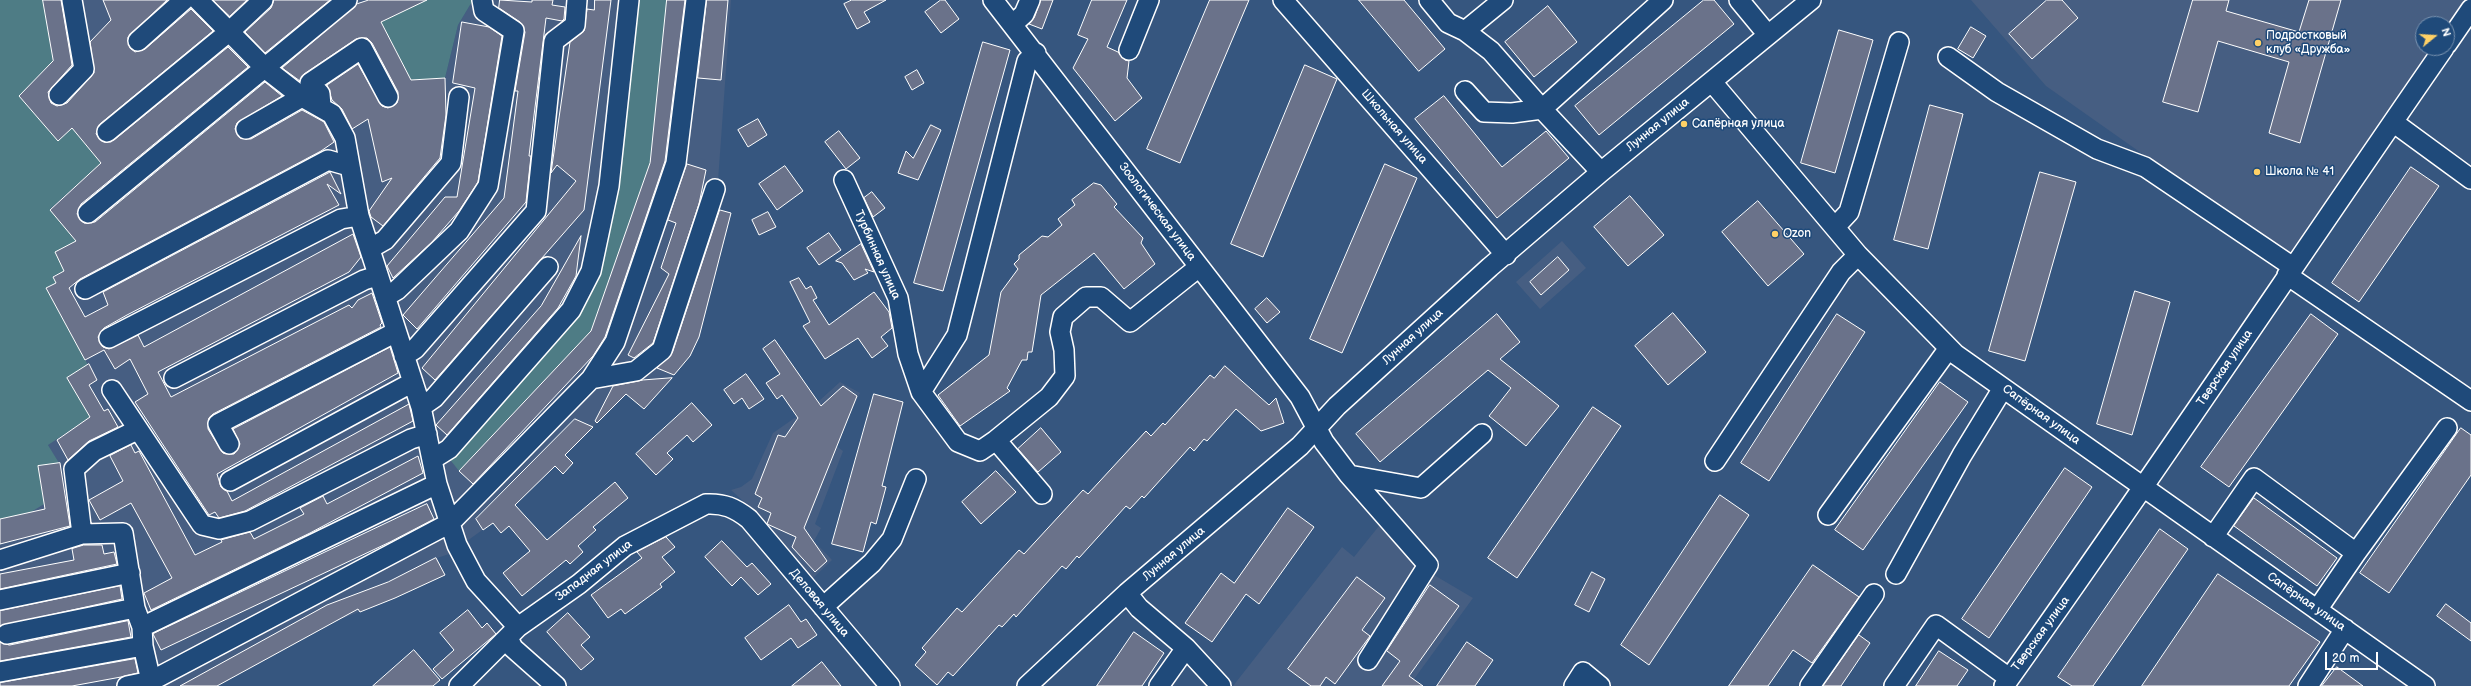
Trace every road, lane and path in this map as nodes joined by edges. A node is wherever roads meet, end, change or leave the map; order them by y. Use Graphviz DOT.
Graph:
graph roads {
  1 [pos="72,0"];
  2 [pos="184,0"];
  3 [pos="198,0"];
  4 [pos="263,0"];
  5 [pos="347,0"];
  6 [pos="482,0"];
  7 [pos="577,0"];
  8 [pos="629,0"];
  9 [pos="696,0"];
  10 [pos="993,0"];
  11 [pos="1030,0"];
  12 [pos="1149,0"];
  13 [pos="1283,0"];
  14 [pos="1429,0"];
  15 [pos="1503,0"];
  16 [pos="1663,0"];
  17 [pos="1739,0"];
  18 [pos="1812,0"];
  19 [pos="2471,10"];
  20 [pos="1013,24"];
  21 [pos="230,31"];
  22 [pos="1465,31"];
  23 [pos="2455,33"];
  24 [pos="1768,35"];
  25 [pos="138,41"];
  26 [pos="1899,42"];
  27 [pos="1128,50"];
  28 [pos="1036,53"];
  29 [pos="2438,56"];
  30 [pos="1948,57"];
  31 [pos="266,69"];
  32 [pos="1712,82"];
  33 [pos="1465,91"];
  34 [pos="59,95"];
  35 [pos="302,97"];
  36 [pos="388,97"];
  37 [pos="459,97"];
  38 [pos="321,106"];
  39 [pos="1542,109"];
  40 [pos="2393,122"];
  41 [pos="246,129"];
  42 [pos="107,132"];
  43 [pos="349,166"];
  44 [pos="1601,172"];
  45 [pos="2471,179"];
  46 [pos="844,180"];
  47 [pos="715,189"];
  48 [pos="88,213"];
  49 [pos="359,216"];
  50 [pos="1835,227"];
  51 [pos="371,248"];
  52 [pos="1506,254"];
  53 [pos="1858,255"];
  54 [pos="548,267"];
  55 [pos="1199,268"];
  56 [pos="2290,271"];
  57 [pos="377,276"];
  58 [pos="85,289"];
  59 [pos="385,297"];
  60 [pos="396,332"];
  61 [pos="109,338"];
  62 [pos="1949,348"];
  63 [pos="404,356"];
  64 [pos="174,378"];
  65 [pos="591,378"];
  66 [pos="413,382"];
  67 [pos="2003,388"];
  68 [pos="112,390"];
  69 [pos="921,392"];
  70 [pos="2469,396"];
  71 [pos="421,407"];
  72 [pos="1317,427"];
  73 [pos="2446,428"];
  74 [pos="136,430"];
  75 [pos="427,434"];
  76 [pos="1482,434"];
  77 [pos="996,440"];
  78 [pos="229,444"];
  79 [pos="433,459"];
  80 [pos="1714,461"];
  81 [pos="1349,476"];
  82 [pos="916,479"];
  83 [pos="230,481"];
  84 [pos="437,484"];
  85 [pos="2144,488"];
  86 [pos="1042,494"];
  87 [pos="1828,515"];
  88 [pos="749,519"];
  89 [pos="450,523"];
  90 [pos="82,534"];
  91 [pos="2213,536"];
  92 [pos="2356,553"];
  93 [pos="0,560"];
  94 [pos="130,573"];
  95 [pos="1896,574"];
  96 [pos="1127,593"];
  97 [pos="1874,594"];
  98 [pos="0,600"];
  99 [pos="135,608"];
  100 [pos="824,608"];
  101 [pos="2317,610"];
  102 [pos="142,627"];
  103 [pos="2345,630"];
  104 [pos="513,632"];
  105 [pos="8,634"];
  106 [pos="143,646"];
  107 [pos="1186,648"];
  108 [pos="1368,660"];
  109 [pos="0,672"];
  110 [pos="151,681"];
  111 [pos="2006,682"];
  112 [pos="126,686"];
  113 [pos="459,686"];
  114 [pos="556,686"];
  115 [pos="890,686"];
  116 [pos="1027,686"];
  117 [pos="1159,686"];
  118 [pos="1221,686"];
  119 [pos="1574,686"];
  120 [pos="1600,686"];
  121 [pos="1810,686"];
  122 [pos="1894,686"];
  123 [pos="2308,686"];
  124 [pos="2425,686"];
  1 -- 34 [label="street"];
  2 -- 25 [label="street"];
  3 -- 21 [label="street"];
  4 -- 21 [label="street"];
  5 -- 31 [label="street"];
  6 -- 59 [label="street"];
  7 -- 63 [label="street"];
  8 -- 79 [label="street"];
  9 -- 65 [label="street"];
  10 -- 20 [label="street, Зоологическая улица"];
  11 -- 20 [label="street"];
  12 -- 27 [label="street"];
  13 -- 52 [label="street, Школьная улица"];
  14 -- 22 [label="street"];
  15 -- 22 [label="street"];
  16 -- 39 [label="street"];
  17 -- 24 [label="street"];
  18 -- 24 [label="street, Лунная улица"];
  19 -- 23 [label="street"];
  20 -- 28 [label="street, Зоологическая улица"];
  21 -- 31 [label="street"];
  21 -- 42 [label="street"];
  22 -- 39 [label="street"];
  24 -- 32 [label="street, Лунная улица"];
  26 -- 50 [label="street"];
  28 -- 55 [label="street, Зоологическая улица"];
  28 -- 69 [label="street"];
  29 -- 40 [label="street, Тверская улица"];
  30 -- 56 [label="street"];
  31 -- 35 [label="street"];
  31 -- 48 [label="street"];
  32 -- 44 [label="street, Лунная улица"];
  32 -- 50 [label="street, Сапёрная улица"];
  33 -- 39 [label="street"];
  35 -- 38 [label="street"];
  35 -- 41 [label="street"];
  36 -- 38 [label="street"];
  37 -- 51 [label="street"];
  38 -- 43 [label="street"];
  39 -- 44 [label="street"];
  40 -- 45 [label="street"];
  40 -- 56 [label="street, Тверская улица"];
  43 -- 49 [label="street"];
  43 -- 58 [label="street"];
  44 -- 52 [label="street, Лунная улица"];
  46 -- 69 [label="street, Турбинная улица"];
  47 -- 65 [label="street"];
  49 -- 51 [label="street"];
  49 -- 61 [label="street"];
  50 -- 53 [label="street, Сапёрная улица"];
  51 -- 57 [label="street"];
  52 -- 72 [label="street, Лунная улица"];
  53 -- 62 [label="street, Сапёрная улица"];
  53 -- 80 [label="street"];
  54 -- 71 [label="street"];
  55 -- 72 [label="street, Зоологическая улица"];
  55 -- 77 [label="street"];
  56 -- 70 [label="street"];
  56 -- 85 [label="street, Тверская улица"];
  57 -- 59 [label="street"];
  57 -- 64 [label="street"];
  59 -- 60 [label="street"];
  60 -- 63 [label="street"];
  60 -- 78 [label="street"];
  62 -- 67 [label="street, Сапёрная улица"];
  62 -- 87 [label="street"];
  63 -- 66 [label="street"];
  65 -- 89 [label="street"];
  66 -- 71 [label="street"];
  66 -- 83 [label="street"];
  67 -- 85 [label="street, Сапёрная улица"];
  67 -- 95 [label="street"];
  68 -- 74 [label="street"];
  69 -- 77 [label="street, Турбинная улица"];
  71 -- 75 [label="street"];
  72 -- 81 [label="street, Зоологическая улица"];
  72 -- 96 [label="street, Лунная улица"];
  73 -- 92 [label="street"];
  74 -- 75 [label="street"];
  74 -- 90 [label="street"];
  75 -- 79 [label="street"];
  76 -- 81 [label="street"];
  77 -- 86 [label="street"];
  79 -- 84 [label="street"];
  81 -- 108 [label="street, Зоологическая улица"];
  82 -- 100 [label="street"];
  84 -- 89 [label="street"];
  84 -- 102 [label="street"];
  85 -- 91 [label="street, Сапёрная улица"];
  85 -- 111 [label="street, Тверская улица"];
  88 -- 100 [label="street, Деловая улица"];
  88 -- 104 [label="street, Западная улица"];
  89 -- 104 [label="street"];
  89 -- 110 [label="street"];
  90 -- 93 [label="street"];
  90 -- 94 [label="street"];
  91 -- 92 [label="street"];
  91 -- 101 [label="street, Сапёрная улица"];
  92 -- 101 [label="street"];
  94 -- 98 [label="street"];
  94 -- 99 [label="street"];
  96 -- 107 [label="street"];
  96 -- 116 [label="street, Лунная улица"];
  97 -- 121 [label="street"];
  99 -- 102 [label="street"];
  99 -- 105 [label="street"];
  100 -- 115 [label="street, Деловая улица"];
  101 -- 103 [label="street, Сапёрная улица"];
  102 -- 106 [label="street"];
  103 -- 123 [label="street"];
  103 -- 124 [label="street, Сапёрная улица"];
  104 -- 113 [label="street, Западная улица"];
  104 -- 114 [label="street"];
  106 -- 109 [label="street"];
  106 -- 110 [label="street"];
  107 -- 117 [label="street"];
  107 -- 118 [label="street"];
  110 -- 112 [label="street"];
  111 -- 122 [label="street"];
  119 -- 120 [label="street"];
}
